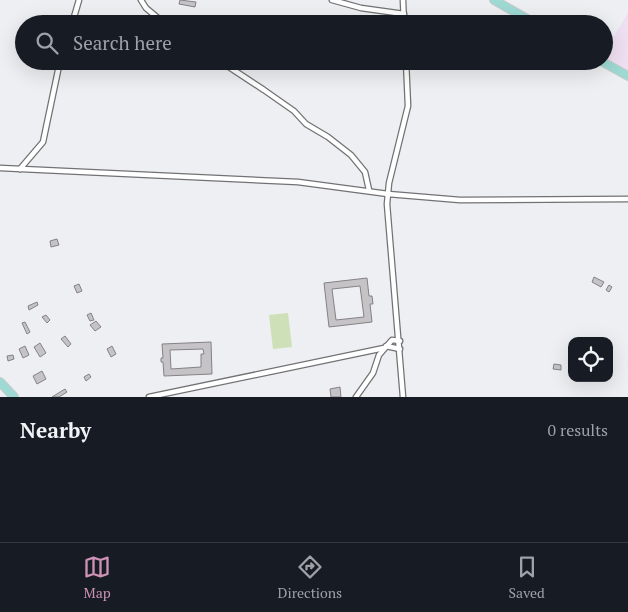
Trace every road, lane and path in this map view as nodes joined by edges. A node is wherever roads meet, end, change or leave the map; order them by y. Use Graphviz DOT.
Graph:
graph roads {
  1 [pos="79,0"];
  2 [pos="141,0"];
  3 [pos="332,0"];
  4 [pos="403,0"];
  5 [pos="494,0"];
  6 [pos="404,14"];
  7 [pos="75,15"];
  8 [pos="154,15"];
  9 [pos="520,15"];
  10 [pos="613,68"];
  11 [pos="58,70"];
  12 [pos="234,70"];
  13 [pos="406,70"];
  14 [pos="628,76"];
  15 [pos="0,168"];
  16 [pos="20,169"];
  17 [pos="369,190"];
  18 [pos="388,194"];
  19 [pos="628,199"];
  20 [pos="400,341"];
  21 [pos="385,347"];
  22 [pos="400,349"];
  23 [pos="0,382"];
  24 [pos="14,397"];
  25 [pos="150,397"];
  26 [pos="356,397"];
  27 [pos="403,397"];
  1 -- 7 [label="street"];
  2 -- 8 [label="street"];
  3 -- 6 [label="street"];
  4 -- 6 [label="street"];
  5 -- 9 [label="main road"];
  10 -- 14 [label="main road"];
  11 -- 16 [label="street"];
  12 -- 17 [label="street"];
  13 -- 18 [label="street"];
  15 -- 16 [label="street"];
  16 -- 17 [label="street"];
  17 -- 18 [label="street"];
  18 -- 19 [label="street"];
  18 -- 20 [label="street"];
  20 -- 21 [label="street"];
  20 -- 22 [label="street"];
  21 -- 22 [label="street"];
  21 -- 25 [label="street"];
  21 -- 26 [label="street"];
  22 -- 27 [label="street"];
  23 -- 24 [label="main road"];
}
